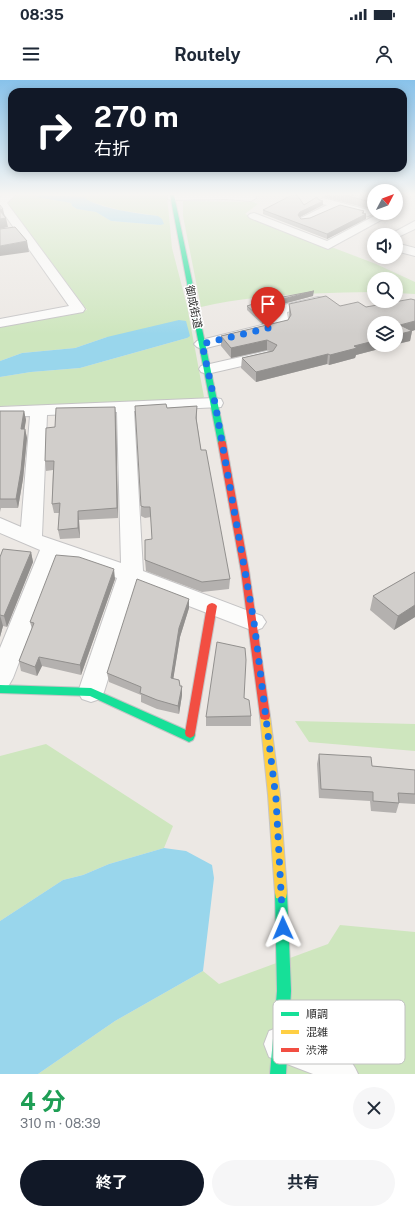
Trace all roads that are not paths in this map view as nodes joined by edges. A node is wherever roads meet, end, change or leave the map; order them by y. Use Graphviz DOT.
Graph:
graph roads {
  1 [pos="29,241"];
  2 [pos="180,241"];
  3 [pos="321,241"];
  4 [pos="334,241"];
  5 [pos="403,249"];
  6 [pos="415,252"];
  7 [pos="323,300"];
  8 [pos="0,323"];
  9 [pos="202,344"];
  10 [pos="267,356"];
  11 [pos="208,369"];
  12 [pos="215,403"];
  13 [pos="125,408"];
  14 [pos="39,411"];
  15 [pos="0,412"];
  16 [pos="0,525"];
  17 [pos="30,539"];
  18 [pos="52,547"];
  19 [pos="131,575"];
  20 [pos="212,606"];
  21 [pos="254,622"];
  22 [pos="0,678"];
  23 [pos="0,689"];
  24 [pos="91,692"];
  25 [pos="281,1000"];
  26 [pos="329,1064"];
  27 [pos="340,1074"];
  1 -- 8 [label="street"];
  2 -- 9 [label="street, 御成街道"];
  3 -- 4 [label="street"];
  5 -- 6 [label="street"];
  7 -- 9 [label="street"];
  9 -- 11 [label="street, 御成街道"];
  10 -- 11 [label="street"];
  11 -- 12 [label="street, 御成街道"];
  12 -- 13 [label="street"];
  12 -- 21 [label="street, 御成街道"];
  13 -- 14 [label="street"];
  13 -- 19 [label="street"];
  14 -- 15 [label="street"];
  14 -- 17 [label="street"];
  16 -- 17 [label="street"];
  17 -- 18 [label="street"];
  18 -- 19 [label="street"];
  18 -- 22 [label="street"];
  19 -- 20 [label="street"];
  19 -- 24 [label="street"];
  20 -- 21 [label="street"];
  20 -- 24 [label="street"];
  21 -- 25 [label="street, 御成街道"];
  23 -- 24 [label="street"];
  26 -- 27 [label="street, 御成街道"];
}
